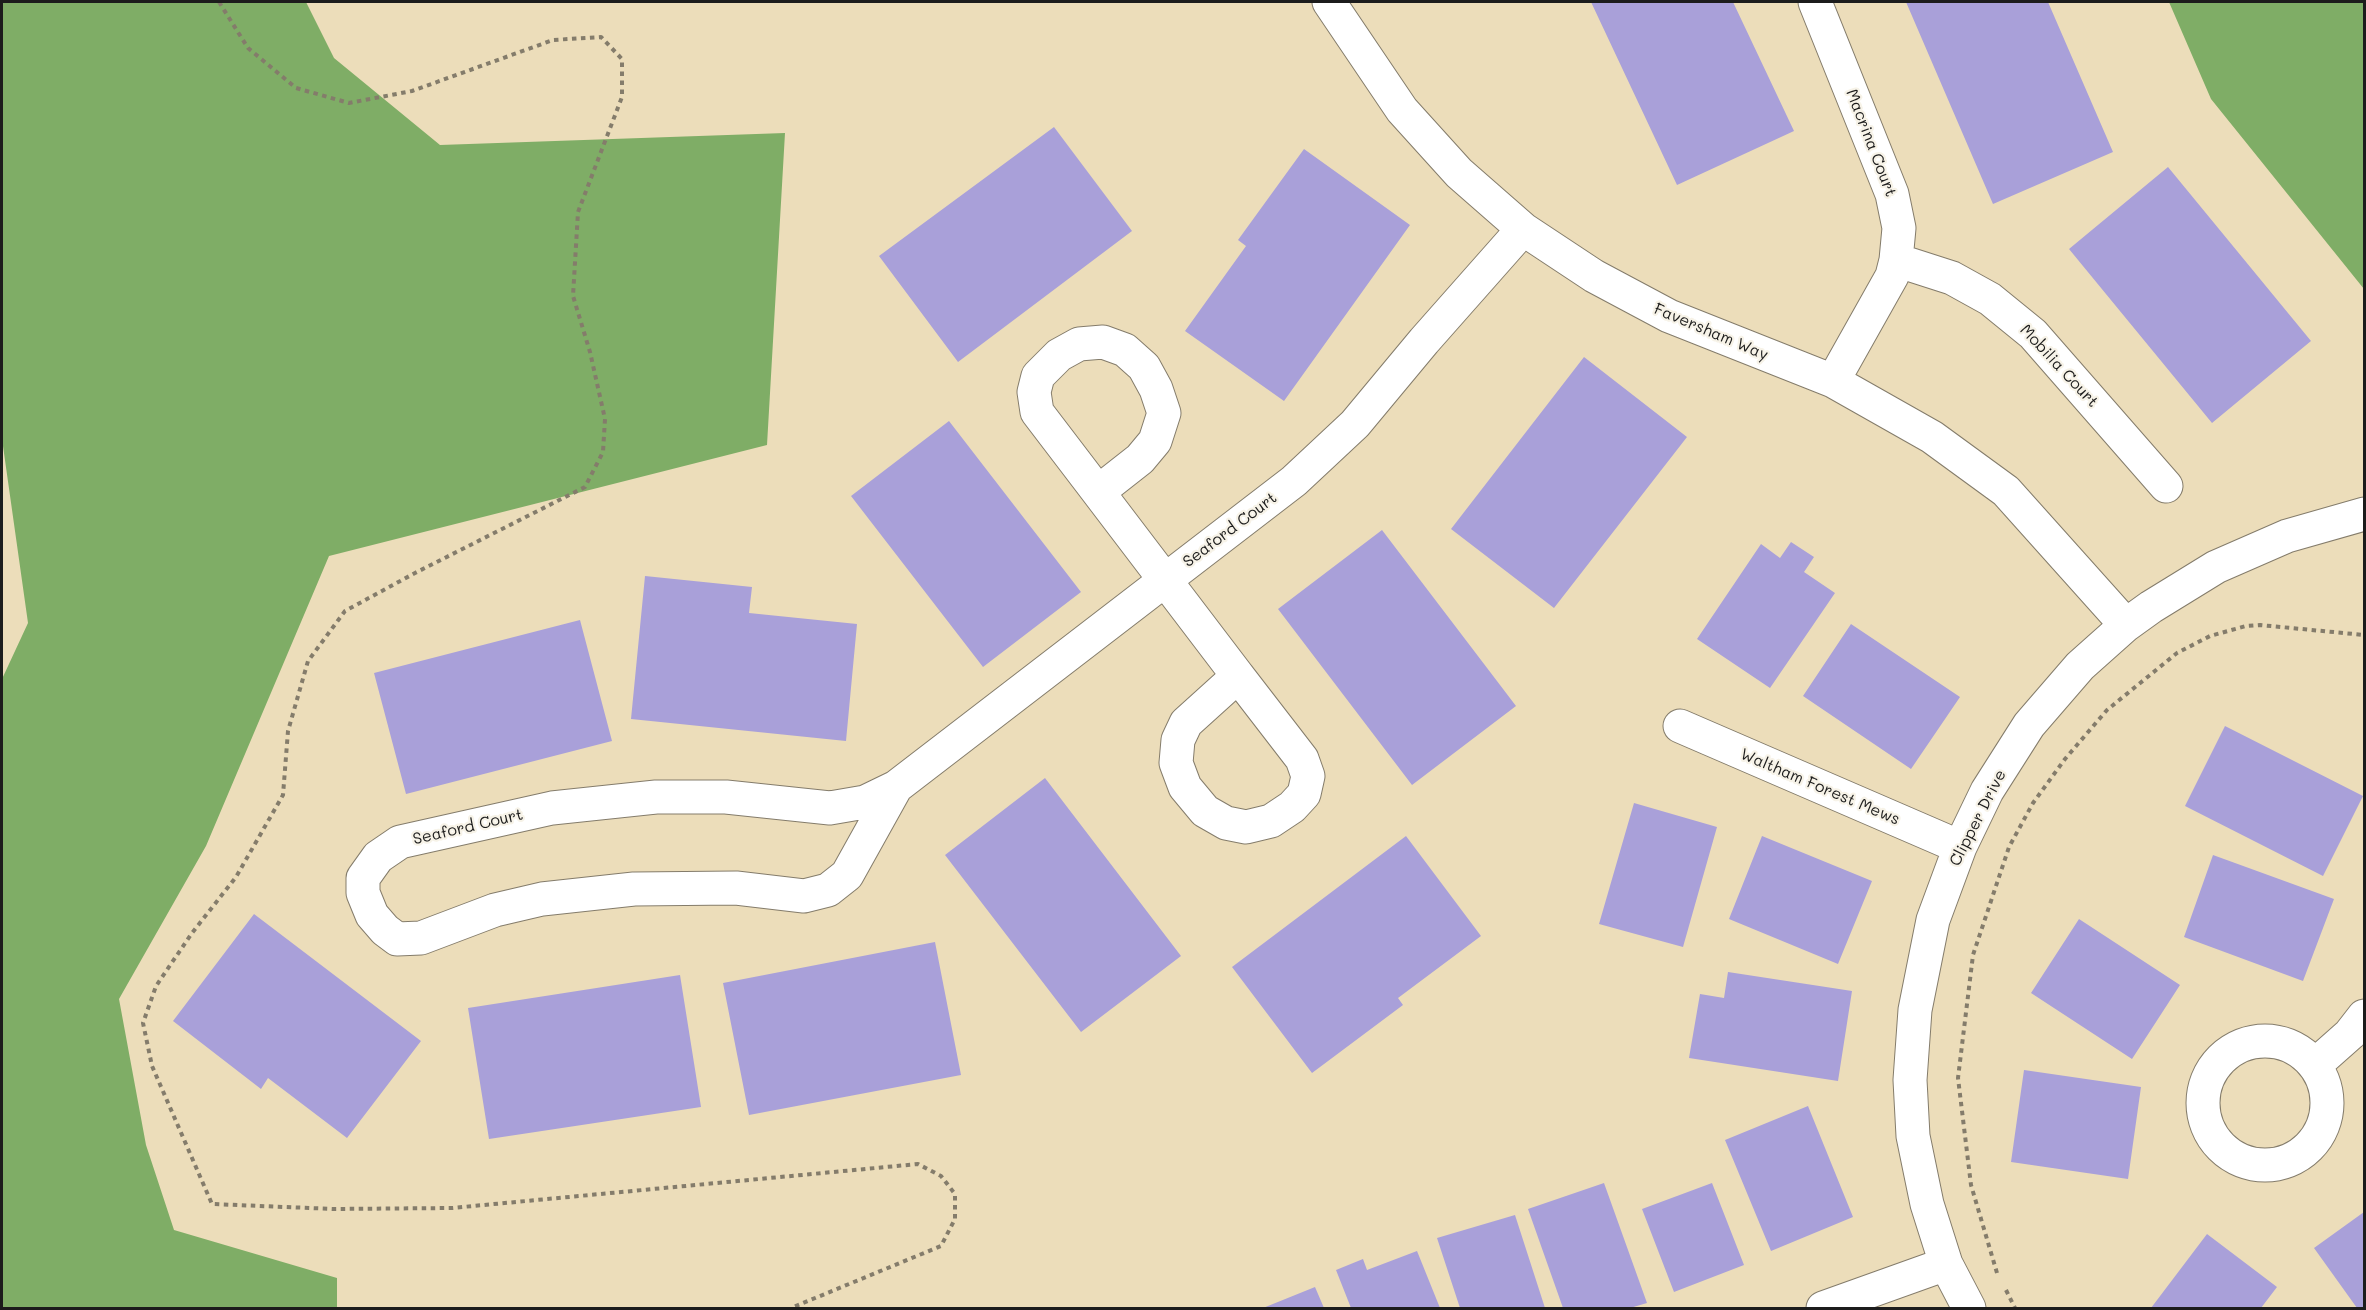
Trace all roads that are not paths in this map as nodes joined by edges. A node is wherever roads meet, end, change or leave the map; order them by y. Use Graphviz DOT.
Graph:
graph roads {
  1 [pos="1329,2"];
  2 [pos="1815,2"];
  3 [pos="1523,229"];
  4 [pos="1896,260"];
  5 [pos="1833,381"];
  6 [pos="2166,486"];
  7 [pos="1098,492"];
  8 [pos="2364,514"];
  9 [pos="1164,580"];
  10 [pos="2126,625"];
  11 [pos="1238,676"];
  12 [pos="1680,726"];
  13 [pos="896,787"];
  14 [pos="1960,847"];
  15 [pos="2364,1016"];
  16 [pos="2315,1065"];
  17 [pos="1947,1264"];
  18 [pos="1823,1308"];
  19 [pos="1969,1308"];
  1 -- 3 [label="street, Faversham Way"];
  2 -- 4 [label="street, Macrina Court"];
  3 -- 5 [label="street, Faversham Way"];
  3 -- 9 [label="street, Seaford Court"];
  4 -- 5 [label="street, Macrina Court"];
  4 -- 6 [label="street, Mobilia Court"];
  5 -- 10 [label="street, Faversham Way"];
  7 -- 7 [label="street"];
  7 -- 9 [label="street"];
  8 -- 10 [label="street, Clipper Drive"];
  9 -- 11 [label="street"];
  9 -- 13 [label="street, Seaford Court"];
  10 -- 14 [label="street, Clipper Drive"];
  11 -- 11 [label="street"];
  12 -- 14 [label="street, Waltham Forest Mews"];
  13 -- 13 [label="street, Seaford Court"];
  14 -- 17 [label="street, Clipper Drive"];
  15 -- 16 [label="street"];
  17 -- 18 [label="street"];
  17 -- 19 [label="street, Clipper Drive"];
}
